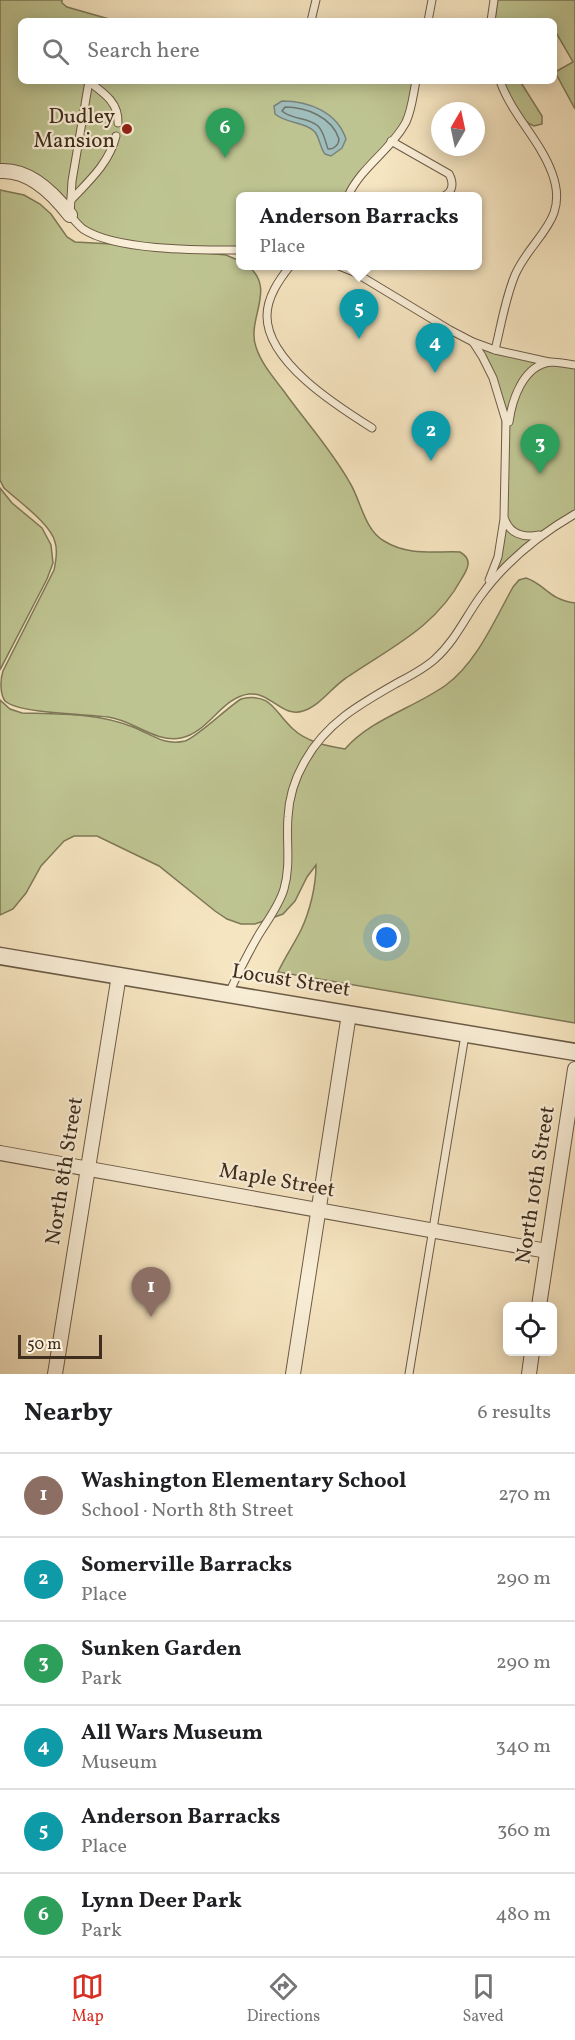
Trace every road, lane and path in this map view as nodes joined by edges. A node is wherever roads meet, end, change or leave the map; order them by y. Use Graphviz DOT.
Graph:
graph roads {
  1 [pos="316,0"];
  2 [pos="432,0"];
  3 [pos="494,0"];
  4 [pos="312,18"];
  5 [pos="429,18"];
  6 [pos="491,18"];
  7 [pos="89,84"];
  8 [pos="91,84"];
  9 [pos="416,84"];
  10 [pos="501,84"];
  11 [pos="118,123"];
  12 [pos="116,136"];
  13 [pos="391,141"];
  14 [pos="0,171"];
  15 [pos="350,192"];
  16 [pos="449,192"];
  17 [pos="71,200"];
  18 [pos="70,215"];
  19 [pos="236,250"];
  20 [pos="287,270"];
  21 [pos="349,270"];
  22 [pos="473,342"];
  23 [pos="495,350"];
  24 [pos="550,362"];
  25 [pos="575,364"];
  26 [pos="372,428"];
  27 [pos="507,434"];
  28 [pos="575,514"];
  29 [pos="504,517"];
  30 [pos="542,534"];
  31 [pos="479,598"];
  32 [pos="0,956"];
  33 [pos="119,975"];
  34 [pos="229,994"];
  35 [pos="349,1014"];
  36 [pos="465,1032"];
  37 [pos="575,1052"];
  38 [pos="575,1069"];
  39 [pos="0,1153"];
  40 [pos="87,1169"];
  41 [pos="318,1209"];
  42 [pos="432,1230"];
  43 [pos="547,1251"];
  44 [pos="540,1302"];
  45 [pos="531,1356"];
  46 [pos="55,1374"];
  47 [pos="293,1374"];
  48 [pos="410,1374"];
  49 [pos="529,1374"];
  1 -- 4 [label="lane"];
  2 -- 5 [label="lane"];
  3 -- 6 [label="lane"];
  7 -- 17 [label="lane"];
  8 -- 11 [label="lane"];
  9 -- 13 [label="lane"];
  10 -- 23 [label="lane"];
  12 -- 17 [label="lane"];
  13 -- 15 [label="lane"];
  13 -- 16 [label="lane"];
  14 -- 18 [label="street"];
  17 -- 18 [label="lane"];
  18 -- 19 [label="lane"];
  20 -- 26 [label="lane"];
  21 -- 22 [label="lane"];
  22 -- 23 [label="lane"];
  22 -- 27 [label="lane"];
  23 -- 24 [label="lane"];
  24 -- 25 [label="lane"];
  24 -- 27 [label="lane"];
  27 -- 29 [label="lane"];
  28 -- 30 [label="lane"];
  29 -- 30 [label="lane"];
  29 -- 31 [label="lane"];
  30 -- 31 [label="lane"];
  31 -- 34 [label="lane"];
  32 -- 33 [label="street, Locust Street"];
  33 -- 34 [label="street, Locust Street"];
  33 -- 40 [label="street, North 8th Street"];
  34 -- 35 [label="street, Locust Street"];
  35 -- 36 [label="street, Locust Street"];
  35 -- 41 [label="street"];
  36 -- 37 [label="street, Locust Street"];
  36 -- 42 [label="lane"];
  38 -- 43 [label="street, North 10th Street"];
  39 -- 40 [label="street, Maple Street"];
  40 -- 41 [label="street, Maple Street"];
  40 -- 46 [label="street, North 8th Street"];
  41 -- 42 [label="street, Maple Street"];
  41 -- 47 [label="street"];
  42 -- 43 [label="street, Maple Street"];
  42 -- 48 [label="lane"];
  43 -- 44 [label="street, North 10th Street"];
  45 -- 49 [label="street"];
}
